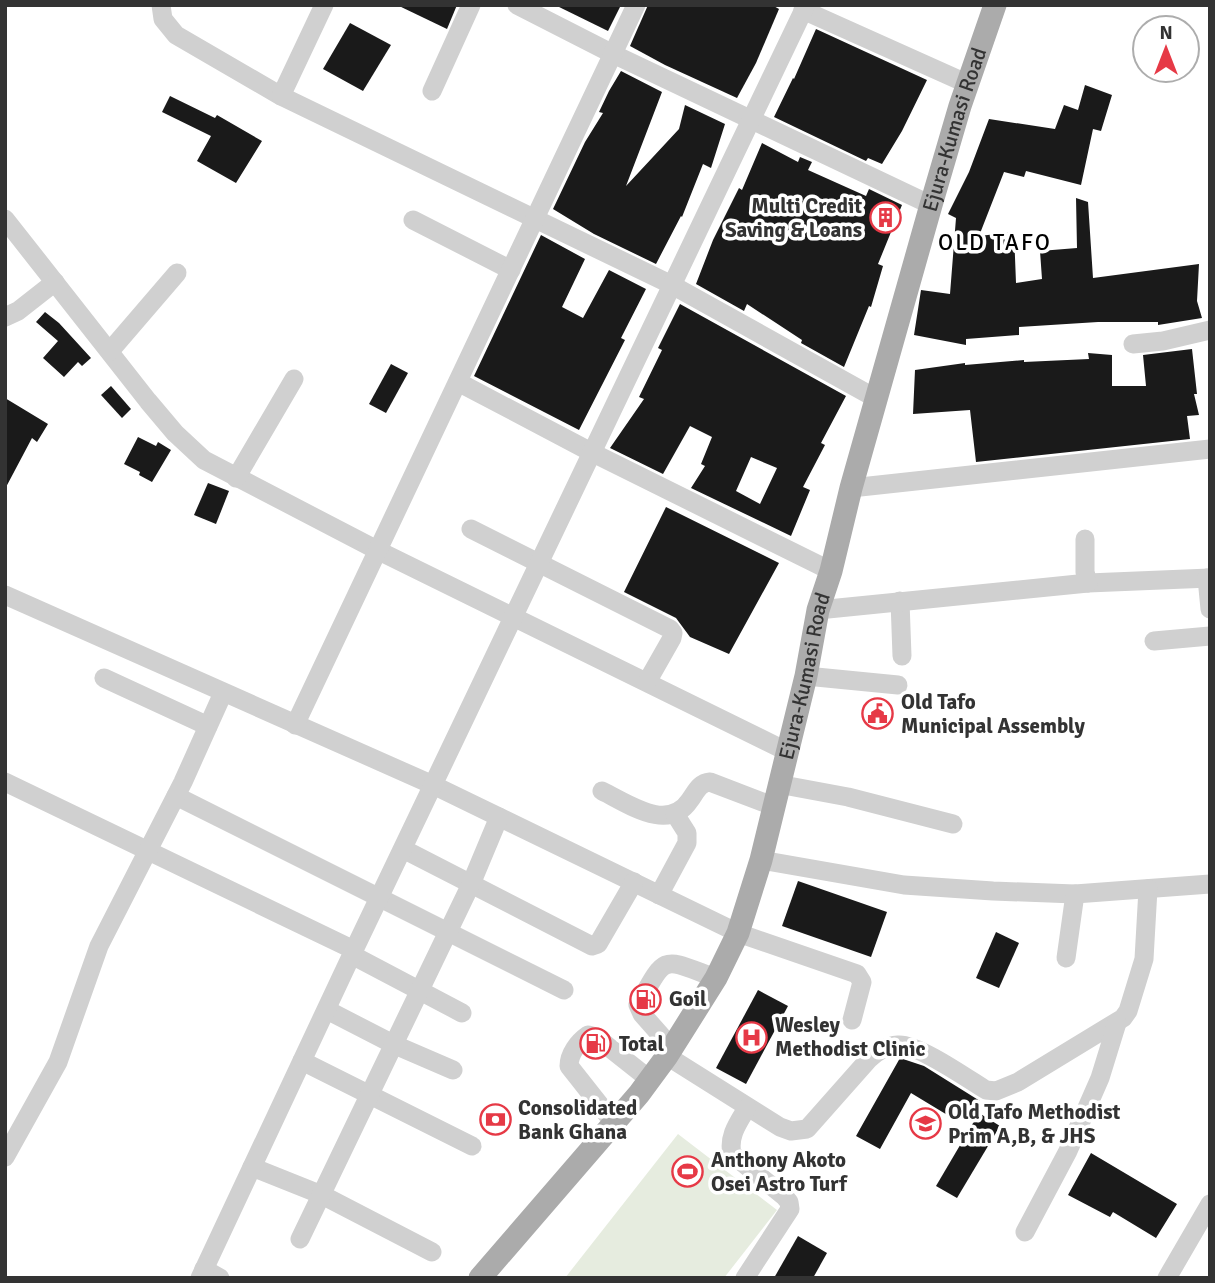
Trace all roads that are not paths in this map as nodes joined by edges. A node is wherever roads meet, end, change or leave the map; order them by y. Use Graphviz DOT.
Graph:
graph roads {
  1 [pos="161,5"];
  2 [pos="324,5"];
  3 [pos="471,5"];
  4 [pos="517,5"];
  5 [pos="636,5"];
  6 [pos="995,5"];
  7 [pos="804,8"];
  8 [pos="613,54"];
  9 [pos="968,84"];
  10 [pos="432,90"];
  11 [pos="281,96"];
  12 [pos="751,119"];
  13 [pos="930,205"];
  14 [pos="536,217"];
  15 [pos="5,219"];
  16 [pos="413,220"];
  17 [pos="511,270"];
  18 [pos="177,273"];
  19 [pos="55,282"];
  20 [pos="672,285"];
  21 [pos="5,317"];
  22 [pos="1210,330"];
  23 [pos="1133,344"];
  24 [pos="110,351"];
  25 [pos="294,379"];
  26 [pos="458,382"];
  27 [pos="877,399"];
  28 [pos="1210,449"];
  29 [pos="592,452"];
  30 [pos="236,478"];
  31 [pos="851,488"];
  32 [pos="471,529"];
  33 [pos="1085,539"];
  34 [pos="377,550"];
  35 [pos="540,562"];
  36 [pos="831,571"];
  37 [pos="1208,578"];
  38 [pos="1088,583"];
  39 [pos="5,595"];
  40 [pos="900,601"];
  41 [pos="1210,609"];
  42 [pos="818,610"];
  43 [pos="513,616"];
  44 [pos="1210,636"];
  45 [pos="1154,641"];
  46 [pos="902,656"];
  47 [pos="806,676"];
  48 [pos="104,678"];
  49 [pos="647,682"];
  50 [pos="898,685"];
  51 [pos="223,693"];
  52 [pos="295,724"];
  53 [pos="208,726"];
  54 [pos="786,751"];
  55 [pos="5,782"];
  56 [pos="433,785"];
  57 [pos="602,791"];
  58 [pos="776,795"];
  59 [pos="176,796"];
  60 [pos="675,814"];
  61 [pos="499,817"];
  62 [pos="953,824"];
  63 [pos="403,849"];
  64 [pos="147,851"];
  65 [pos="761,860"];
  66 [pos="634,882"];
  67 [pos="471,884"];
  68 [pos="1210,884"];
  69 [pos="1147,889"];
  70 [pos="1075,894"];
  71 [pos="659,895"];
  72 [pos="379,898"];
  73 [pos="448,933"];
  74 [pos="738,933"];
  75 [pos="353,952"];
  76 [pos="1066,958"];
  77 [pos="716,978"];
  78 [pos="421,990"];
  79 [pos="564,990"];
  80 [pos="327,1010"];
  81 [pos="462,1013"];
  82 [pos="852,1020"];
  83 [pos="1117,1023"];
  84 [pos="395,1045"];
  85 [pos="669,1052"];
  86 [pos="302,1061"];
  87 [pos="453,1070"];
  88 [pos="649,1079"];
  89 [pos="370,1097"];
  90 [pos="747,1108"];
  91 [pos="614,1123"];
  92 [pos="472,1146"];
  93 [pos="5,1157"];
  94 [pos="252,1167"];
  95 [pos="322,1195"];
  96 [pos="1210,1204"];
  97 [pos="1025,1232"];
  98 [pos="300,1239"];
  99 [pos="432,1252"];
  100 [pos="208,1275"];
  101 [pos="488,1275"];
  102 [pos="745,1278"];
  103 [pos="1167,1278"];
  1 -- 11 [label="street"];
  2 -- 11 [label="street"];
  3 -- 10 [label="street"];
  4 -- 8 [label="street"];
  5 -- 8 [label="street"];
  6 -- 9 [label="main road, Ejura-Kumasi Road"];
  7 -- 9 [label="street"];
  7 -- 12 [label="street"];
  8 -- 12 [label="street"];
  8 -- 14 [label="street"];
  9 -- 13 [label="main road, Ejura-Kumasi Road"];
  11 -- 14 [label="street"];
  12 -- 13 [label="street"];
  12 -- 20 [label="street"];
  13 -- 27 [label="main road, Ejura-Kumasi Road"];
  14 -- 17 [label="street"];
  14 -- 20 [label="street"];
  15 -- 19 [label="street"];
  16 -- 17 [label="street"];
  17 -- 26 [label="street"];
  18 -- 24 [label="street"];
  19 -- 21 [label="street"];
  19 -- 24 [label="street"];
  20 -- 27 [label="street"];
  20 -- 29 [label="street"];
  22 -- 23 [label="street"];
  24 -- 30 [label="street"];
  25 -- 30 [label="street"];
  26 -- 29 [label="street"];
  26 -- 34 [label="street"];
  27 -- 31 [label="main road, Ejura-Kumasi Road"];
  28 -- 31 [label="street"];
  29 -- 35 [label="street"];
  29 -- 36 [label="street"];
  30 -- 34 [label="street"];
  31 -- 36 [label="main road, Ejura-Kumasi Road"];
  32 -- 35 [label="street"];
  33 -- 38 [label="street"];
  34 -- 43 [label="street"];
  34 -- 52 [label="street"];
  35 -- 43 [label="street"];
  35 -- 49 [label="street"];
  36 -- 42 [label="main road, Ejura-Kumasi Road"];
  37 -- 38 [label="street"];
  37 -- 41 [label="street"];
  38 -- 40 [label="street"];
  39 -- 51 [label="street"];
  40 -- 42 [label="street"];
  40 -- 46 [label="street"];
  42 -- 47 [label="main road, Ejura-Kumasi Road"];
  43 -- 49 [label="street"];
  43 -- 56 [label="street"];
  44 -- 45 [label="street"];
  47 -- 50 [label="street"];
  47 -- 54 [label="main road, Ejura-Kumasi Road"];
  48 -- 53 [label="street"];
  49 -- 54 [label="street"];
  51 -- 52 [label="street"];
  51 -- 53 [label="street"];
  52 -- 56 [label="street"];
  53 -- 59 [label="street"];
  54 -- 58 [label="main road, Ejura-Kumasi Road"];
  55 -- 64 [label="street"];
  56 -- 61 [label="street"];
  56 -- 63 [label="street"];
  57 -- 60 [label="street"];
  58 -- 60 [label="street"];
  58 -- 62 [label="street"];
  58 -- 65 [label="main road, Ejura-Kumasi Road"];
  59 -- 64 [label="street"];
  59 -- 72 [label="street"];
  60 -- 71 [label="street"];
  61 -- 66 [label="street"];
  61 -- 67 [label="street"];
  63 -- 67 [label="street"];
  63 -- 72 [label="street"];
  64 -- 75 [label="street"];
  64 -- 93 [label="street"];
  65 -- 70 [label="street"];
  65 -- 74 [label="main road, Ejura-Kumasi Road"];
  66 -- 67 [label="street"];
  66 -- 71 [label="street"];
  67 -- 73 [label="street"];
  68 -- 69 [label="street"];
  69 -- 70 [label="street"];
  69 -- 83 [label="street"];
  70 -- 76 [label="street"];
  71 -- 74 [label="street"];
  72 -- 73 [label="street"];
  72 -- 75 [label="street"];
  73 -- 78 [label="street"];
  73 -- 79 [label="street"];
  74 -- 77 [label="main road, Ejura-Kumasi Road"];
  74 -- 82 [label="street"];
  75 -- 78 [label="street"];
  75 -- 80 [label="street"];
  77 -- 85 [label="main road, Ejura-Kumasi Road"];
  77 -- 85 [label="street"];
  78 -- 81 [label="street"];
  78 -- 84 [label="street"];
  80 -- 84 [label="street"];
  80 -- 86 [label="street"];
  83 -- 90 [label="street"];
  83 -- 97 [label="street"];
  84 -- 87 [label="street"];
  84 -- 89 [label="street"];
  85 -- 88 [label="main road, Ejura-Kumasi Road"];
  85 -- 90 [label="street"];
  86 -- 89 [label="street"];
  86 -- 94 [label="street"];
  88 -- 91 [label="main road, Ejura-Kumasi Road"];
  88 -- 91 [label="street"];
  89 -- 92 [label="street"];
  89 -- 95 [label="street"];
  90 -- 102 [label="street"];
  91 -- 101 [label="main road, Ejura-Kumasi Road"];
  94 -- 95 [label="street"];
  94 -- 100 [label="street"];
  95 -- 98 [label="street"];
  95 -- 99 [label="street"];
  96 -- 103 [label="street"];
}
